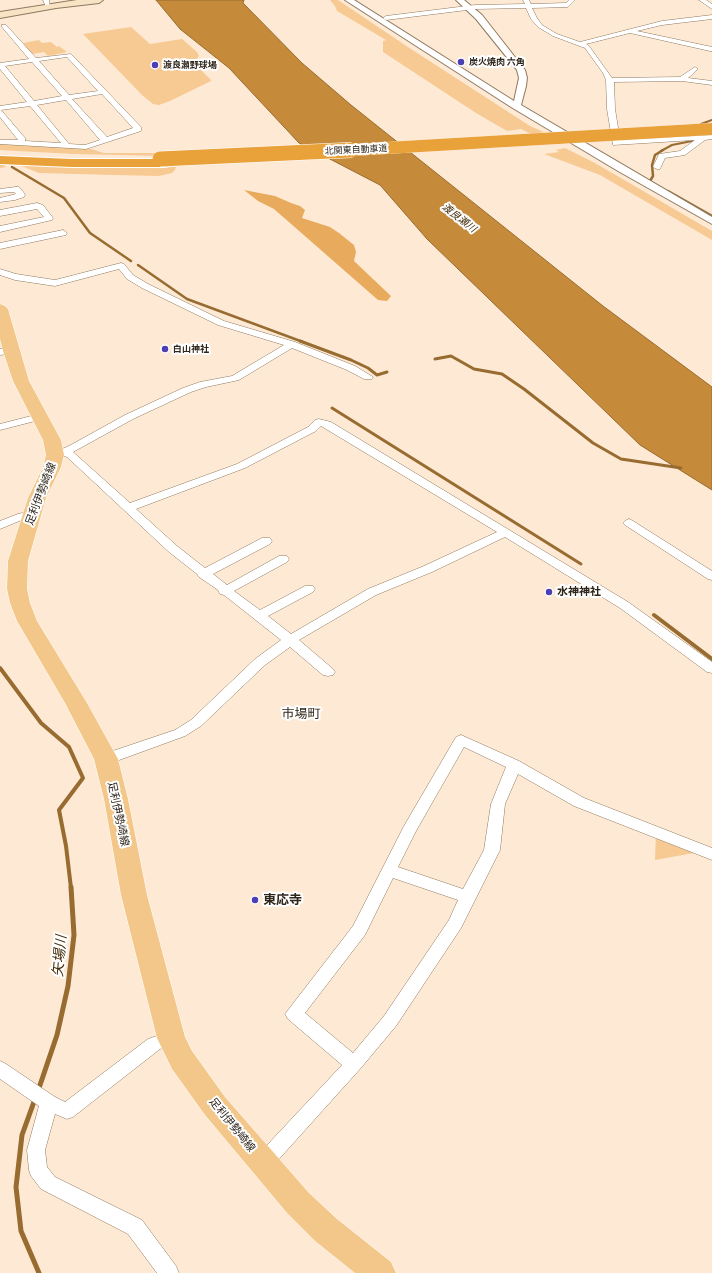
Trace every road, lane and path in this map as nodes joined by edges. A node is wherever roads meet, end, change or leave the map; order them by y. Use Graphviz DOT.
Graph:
graph roads {
  1 [pos="99,0"];
  2 [pos="349,0"];
  3 [pos="460,0"];
  4 [pos="572,0"];
  5 [pos="702,0"];
  6 [pos="50,3"];
  7 [pos="526,3"];
  8 [pos="712,7"];
  9 [pos="469,8"];
  10 [pos="0,15"];
  11 [pos="712,17"];
  12 [pos="386,18"];
  13 [pos="4,28"];
  14 [pos="628,32"];
  15 [pos="580,44"];
  16 [pos="711,49"];
  17 [pos="34,60"];
  18 [pos="0,65"];
  19 [pos="695,69"];
  20 [pos="682,79"];
  21 [pos="610,80"];
  22 [pos="712,83"];
  23 [pos="104,92"];
  24 [pos="67,98"];
  25 [pos="32,104"];
  26 [pos="514,105"];
  27 [pos="0,108"];
  28 [pos="0,112"];
  29 [pos="712,125"];
  30 [pos="712,129"];
  31 [pos="616,130"];
  32 [pos="565,136"];
  33 [pos="707,137"];
  34 [pos="712,137"];
  35 [pos="682,139"];
  36 [pos="107,140"];
  37 [pos="0,142"];
  38 [pos="19,143"];
  39 [pos="65,146"];
  40 [pos="692,146"];
  41 [pos="0,154"];
  42 [pos="0,160"];
  43 [pos="162,161"];
  44 [pos="657,167"];
  45 [pos="0,191"];
  46 [pos="0,200"];
  47 [pos="0,213"];
  48 [pos="712,221"];
  49 [pos="0,229"];
  50 [pos="63,233"];
  51 [pos="0,246"];
  52 [pos="0,272"];
  53 [pos="0,309"];
  54 [pos="292,344"];
  55 [pos="5,351"];
  56 [pos="368,377"];
  57 [pos="39,417"];
  58 [pos="0,427"];
  59 [pos="60,454"];
  60 [pos="127,508"];
  61 [pos="32,515"];
  62 [pos="629,523"];
  63 [pos="0,525"];
  64 [pos="505,532"];
  65 [pos="266,541"];
  66 [pos="283,559"];
  67 [pos="203,574"];
  68 [pos="712,576"];
  69 [pos="309,589"];
  70 [pos="224,591"];
  71 [pos="258,616"];
  72 [pos="290,640"];
  73 [pos="712,669"];
  74 [pos="328,672"];
  75 [pos="106,759"];
  76 [pos="514,765"];
  77 [pos="712,854"];
  78 [pos="388,870"];
  79 [pos="467,897"];
  80 [pos="171,1038"];
  81 [pos="354,1064"];
  82 [pos="0,1069"];
  83 [pos="49,1103"];
  84 [pos="263,1163"];
  85 [pos="169,1273"];
  86 [pos="380,1273"];
  1 -- 6 [label="main road"];
  2 -- 26 [label="street"];
  3 -- 9 [label="street"];
  4 -- 7 [label="street"];
  5 -- 8 [label="street"];
  6 -- 10 [label="main road"];
  7 -- 9 [label="street"];
  7 -- 15 [label="street"];
  9 -- 12 [label="street"];
  9 -- 26 [label="street"];
  11 -- 14 [label="street"];
  13 -- 17 [label="street"];
  14 -- 15 [label="street"];
  14 -- 16 [label="street"];
  15 -- 21 [label="street"];
  17 -- 18 [label="street"];
  17 -- 23 [label="street"];
  17 -- 24 [label="street"];
  18 -- 25 [label="street"];
  19 -- 20 [label="street"];
  20 -- 21 [label="street"];
  20 -- 22 [label="street"];
  21 -- 31 [label="street"];
  23 -- 24 [label="street"];
  23 -- 36 [label="street"];
  24 -- 25 [label="street"];
  24 -- 36 [label="street"];
  25 -- 27 [label="street"];
  25 -- 39 [label="street"];
  26 -- 32 [label="street"];
  28 -- 38 [label="street"];
  29 -- 31 [label="street"];
  30 -- 43 [label="highway, 北関東自動車道, bridge"];
  31 -- 32 [label="street"];
  31 -- 35 [label="street"];
  32 -- 48 [label="street"];
  33 -- 40 [label="street"];
  33 -- 43 [label="highway, 北関東自動車道"];
  34 -- 35 [label="street"];
  35 -- 40 [label="street"];
  36 -- 39 [label="street"];
  37 -- 38 [label="street"];
  38 -- 39 [label="street"];
  40 -- 44 [label="street"];
  41 -- 43 [label="highway, 北関東自動車道"];
  42 -- 43 [label="highway, 北関東自動車道"];
  45 -- 46 [label="street"];
  47 -- 49 [label="street"];
  50 -- 51 [label="street"];
  52 -- 54 [label="street"];
  53 -- 55 [label="main road, 足利伊勢崎線"];
  54 -- 56 [label="street"];
  54 -- 59 [label="street"];
  55 -- 57 [label="main road, 足利伊勢崎線"];
  57 -- 58 [label="street"];
  57 -- 59 [label="main road, 足利伊勢崎線"];
  59 -- 60 [label="street"];
  59 -- 61 [label="main road, 足利伊勢崎線"];
  60 -- 64 [label="street"];
  60 -- 67 [label="street"];
  61 -- 63 [label="street"];
  61 -- 75 [label="main road, 足利伊勢崎線"];
  62 -- 68 [label="street"];
  64 -- 72 [label="street"];
  64 -- 73 [label="street"];
  65 -- 67 [label="street"];
  66 -- 70 [label="street"];
  67 -- 70 [label="street"];
  69 -- 71 [label="street"];
  70 -- 71 [label="street"];
  71 -- 72 [label="street"];
  72 -- 74 [label="street"];
  72 -- 75 [label="street"];
  75 -- 80 [label="main road, 足利伊勢崎線"];
  76 -- 77 [label="street"];
  76 -- 78 [label="street"];
  76 -- 79 [label="street"];
  78 -- 79 [label="street"];
  78 -- 81 [label="street"];
  79 -- 81 [label="street"];
  80 -- 83 [label="street"];
  80 -- 84 [label="main road, 足利伊勢崎線"];
  81 -- 84 [label="street"];
  82 -- 83 [label="street"];
  83 -- 85 [label="street"];
  84 -- 86 [label="main road, 足利伊勢崎線"];
}
